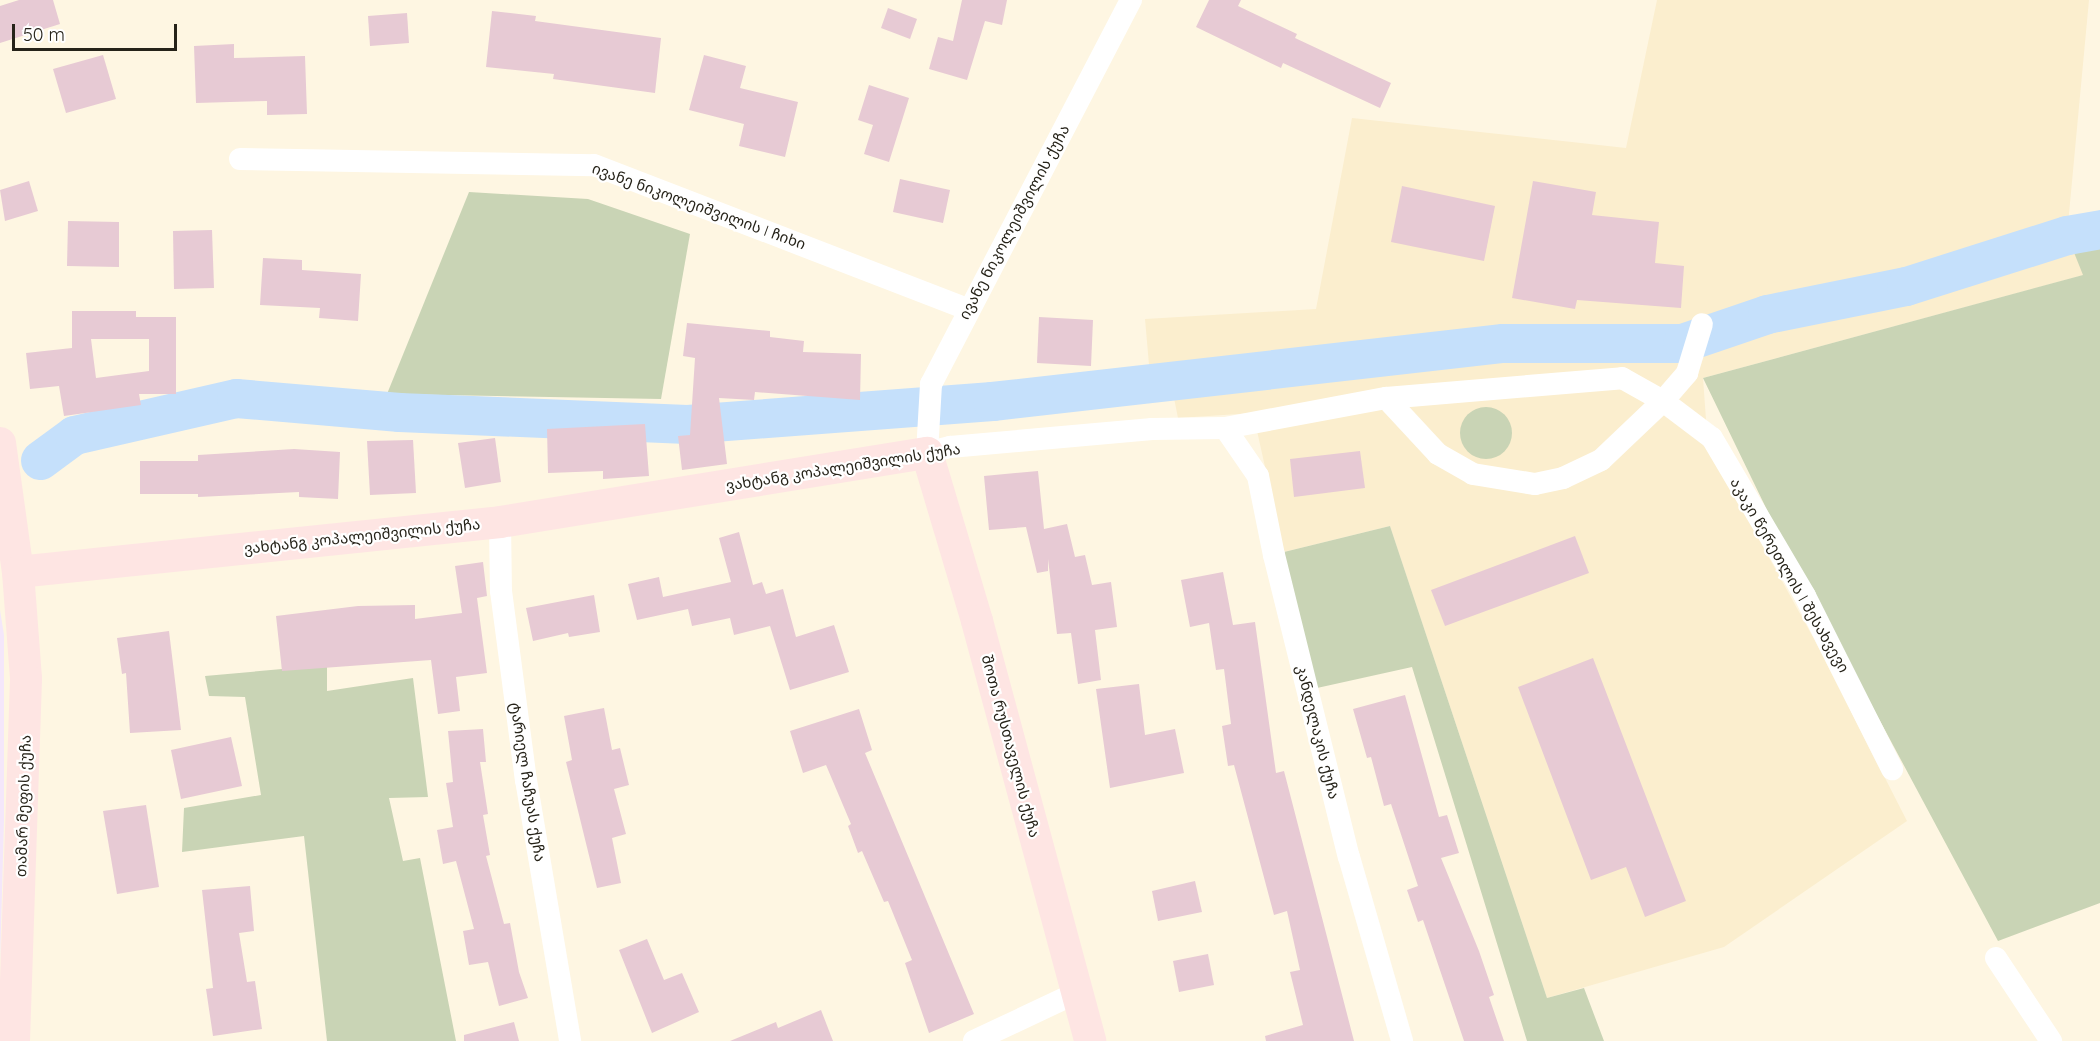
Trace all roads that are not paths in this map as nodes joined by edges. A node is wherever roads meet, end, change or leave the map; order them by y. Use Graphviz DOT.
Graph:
graph roads {
  1 [pos="1131,0"];
  2 [pos="240,159"];
  3 [pos="967,309"];
  4 [pos="1702,324"];
  5 [pos="1386,398"];
  6 [pos="1663,401"];
  7 [pos="1225,428"];
  8 [pos="0,443"];
  9 [pos="927,453"];
  10 [pos="500,522"];
  11 [pos="18,572"];
  12 [pos="1892,769"];
  13 [pos="1996,958"];
  14 [pos="1077,992"];
  15 [pos="14,1041"];
  16 [pos="570,1041"];
  17 [pos="974,1041"];
  18 [pos="1090,1041"];
  19 [pos="1402,1041"];
  20 [pos="2051,1041"];
  1 -- 3 [label="street, ივანე ნიკოლეიშვილის ქუჩა"];
  2 -- 3 [label="street, ივანე ნიკოლეიშვილის I ჩიხი"];
  3 -- 9 [label="street, ივანე ნიკოლეიშვილის ქუჩა"];
  4 -- 6 [label="street"];
  5 -- 6 [label="street, ვახტანგ კოპალეიშვილის ქუჩა"];
  5 -- 6 [label="street"];
  5 -- 7 [label="street, ვახტანგ კოპალეიშვილის ქუჩა"];
  6 -- 12 [label="street, აკაკი წერეთლის I შესახვევი"];
  7 -- 9 [label="street, ვახტანგ კოპალეიშვილის ქუჩა"];
  7 -- 19 [label="street, კანდელაკის ქუჩა"];
  8 -- 11 [label="street, თამარ მეფის ქუჩა"];
  9 -- 10 [label="street, ვახტანგ კოპალეიშვილის ქუჩა"];
  9 -- 14 [label="street, შოთა რუსთაველის ქუჩა"];
  10 -- 11 [label="street, ვახტანგ კოპალეიშვილის ქუჩა"];
  10 -- 16 [label="street, ტარიელ ჩაჩუას ქუჩა"];
  11 -- 15 [label="street, თამარ მეფის ქუჩა"];
  13 -- 20 [label="street"];
  14 -- 17 [label="street"];
  14 -- 18 [label="street, შოთა რუსთაველის ქუჩა"];
}
